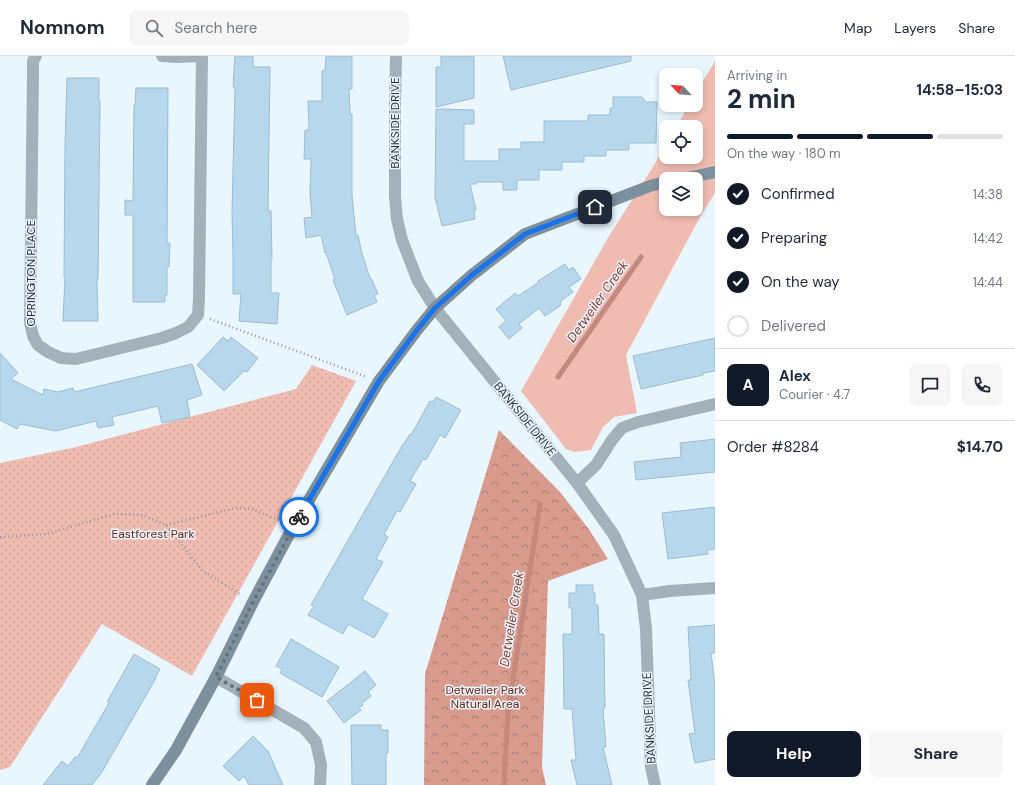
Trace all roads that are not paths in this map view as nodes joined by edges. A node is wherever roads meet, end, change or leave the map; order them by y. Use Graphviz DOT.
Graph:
graph roads {
  1 [pos="36,56"];
  2 [pos="162,56"];
  3 [pos="202,56"];
  4 [pos="396,56"];
  5 [pos="715,172"];
  6 [pos="703,175"];
  7 [pos="659,184"];
  8 [pos="435,308"];
  9 [pos="715,404"];
  10 [pos="577,483"];
  11 [pos="715,588"];
  12 [pos="642,595"];
  13 [pos="216,677"];
  14 [pos="152,785"];
  15 [pos="320,785"];
  16 [pos="655,785"];
  1 -- 3 [label="street, OPRINGTON PLACE"];
  2 -- 3 [label="street"];
  4 -- 8 [label="street, BANKSIDE DRIVE"];
  5 -- 6 [label="street"];
  7 -- 8 [label="street"];
  8 -- 10 [label="street, BANKSIDE DRIVE"];
  8 -- 13 [label="street"];
  9 -- 10 [label="street"];
  10 -- 12 [label="street, BANKSIDE DRIVE"];
  11 -- 12 [label="street"];
  12 -- 16 [label="street, BANKSIDE DRIVE"];
  13 -- 14 [label="street"];
  13 -- 15 [label="street"];
}
